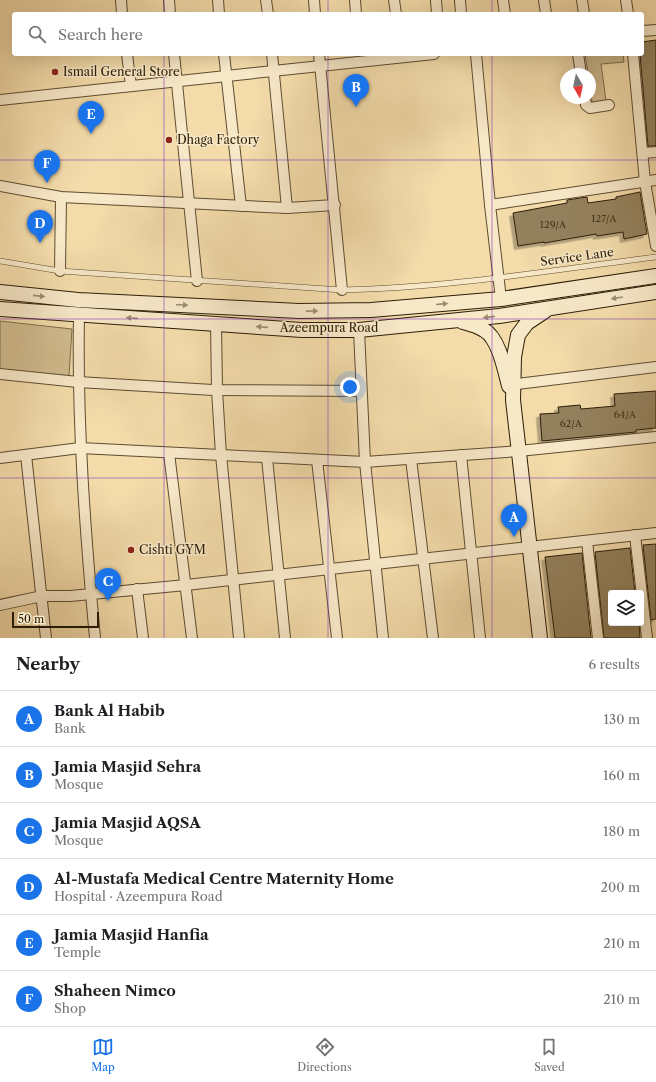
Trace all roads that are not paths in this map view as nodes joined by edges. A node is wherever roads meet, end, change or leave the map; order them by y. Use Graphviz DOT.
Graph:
graph roads {
  1 [pos="121,0"];
  2 [pos="169,0"];
  3 [pos="218,0"];
  4 [pos="266,0"];
  5 [pos="314,0"];
  6 [pos="355,0"];
  7 [pos="394,0"];
  8 [pos="436,0"];
  9 [pos="460,0"];
  10 [pos="503,0"];
  11 [pos="544,0"];
  12 [pos="582,0"];
  13 [pos="626,0"];
  14 [pos="122,12"];
  15 [pos="170,12"];
  16 [pos="220,12"];
  17 [pos="268,12"];
  18 [pos="315,12"];
  19 [pos="356,12"];
  20 [pos="396,12"];
  21 [pos="437,12"];
  22 [pos="461,12"];
  23 [pos="505,12"];
  24 [pos="546,12"];
  25 [pos="584,12"];
  26 [pos="628,12"];
  27 [pos="656,30"];
  28 [pos="644,32"];
  29 [pos="127,56"];
  30 [pos="174,56"];
  31 [pos="224,56"];
  32 [pos="272,56"];
  33 [pos="319,56"];
  34 [pos="401,56"];
  35 [pos="476,56"];
  36 [pos="578,56"];
  37 [pos="633,56"];
  38 [pos="361,58"];
  39 [pos="320,66"];
  40 [pos="580,68"];
  41 [pos="274,70"];
  42 [pos="227,76"];
  43 [pos="177,81"];
  44 [pos="131,86"];
  45 [pos="0,100"];
  46 [pos="586,104"];
  47 [pos="609,105"];
  48 [pos="656,152"];
  49 [pos="643,153"];
  50 [pos="656,180"];
  51 [pos="645,182"];
  52 [pos="0,186"];
  53 [pos="61,197"];
  54 [pos="188,203"];
  55 [pos="490,205"];
  56 [pos="241,206"];
  57 [pos="335,206"];
  58 [pos="287,208"];
  59 [pos="656,246"];
  60 [pos="656,257"];
  61 [pos="0,261"];
  62 [pos="60,271"];
  63 [pos="656,276"];
  64 [pos="500,277"];
  65 [pos="197,281"];
  66 [pos="342,290"];
  67 [pos="0,292"];
  68 [pos="656,292"];
  69 [pos="501,299"];
  70 [pos="0,309"];
  71 [pos="549,309"];
  72 [pos="79,315"];
  73 [pos="457,321"];
  74 [pos="216,324"];
  75 [pos="359,330"];
  76 [pos="656,367"];
  77 [pos="0,374"];
  78 [pos="78,382"];
  79 [pos="511,384"];
  80 [pos="217,390"];
  81 [pos="361,391"];
  82 [pos="656,437"];
  83 [pos="80,448"];
  84 [pos="519,451"];
  85 [pos="169,453"];
  86 [pos="26,455"];
  87 [pos="221,455"];
  88 [pos="461,455"];
  89 [pos="0,458"];
  90 [pos="267,458"];
  91 [pos="411,459"];
  92 [pos="317,460"];
  93 [pos="366,462"];
  94 [pos="656,533"];
  95 [pos="635,536"];
  96 [pos="587,541"];
  97 [pos="529,548"];
  98 [pos="472,554"];
  99 [pos="423,559"];
  100 [pos="375,564"];
  101 [pos="329,569"];
  102 [pos="279,574"];
  103 [pos="234,579"];
  104 [pos="186,585"];
  105 [pos="137,589"];
  106 [pos="91,594"];
  107 [pos="42,596"];
  108 [pos="0,605"];
  109 [pos="46,638"];
  110 [pos="95,638"];
  111 [pos="143,638"];
  112 [pos="192,638"];
  113 [pos="240,638"];
  114 [pos="285,638"];
  115 [pos="337,638"];
  116 [pos="383,638"];
  117 [pos="433,638"];
  118 [pos="480,638"];
  119 [pos="540,638"];
  120 [pos="598,638"];
  121 [pos="647,638"];
  1 -- 14 [label="street"];
  2 -- 15 [label="street"];
  3 -- 16 [label="street"];
  4 -- 17 [label="street"];
  5 -- 18 [label="street"];
  6 -- 19 [label="street"];
  7 -- 20 [label="street"];
  8 -- 21 [label="street"];
  9 -- 22 [label="street"];
  10 -- 23 [label="street"];
  11 -- 24 [label="street"];
  12 -- 25 [label="street"];
  13 -- 26 [label="street"];
  27 -- 28 [label="street"];
  29 -- 44 [label="street"];
  30 -- 43 [label="street"];
  31 -- 42 [label="street"];
  32 -- 41 [label="street"];
  33 -- 39 [label="street"];
  34 -- 38 [label="street"];
  35 -- 55 [label="street"];
  36 -- 40 [label="street"];
  37 -- 49 [label="street"];
  38 -- 39 [label="street"];
  39 -- 41 [label="street"];
  39 -- 57 [label="street"];
  41 -- 42 [label="street"];
  41 -- 58 [label="street"];
  42 -- 43 [label="street"];
  42 -- 56 [label="street"];
  43 -- 44 [label="street"];
  43 -- 54 [label="street"];
  44 -- 45 [label="street"];
  46 -- 47 [label="street"];
  48 -- 49 [label="street"];
  49 -- 51 [label="street"];
  50 -- 51 [label="street"];
  51 -- 55 [label="street"];
  51 -- 59 [label="street"];
  52 -- 53 [label="street"];
  53 -- 54 [label="street"];
  53 -- 62 [label="street"];
  54 -- 56 [label="street"];
  54 -- 65 [label="street"];
  55 -- 64 [label="street"];
  56 -- 58 [label="street"];
  57 -- 58 [label="street"];
  57 -- 66 [label="street"];
  60 -- 64 [label="lane, Service Lane"];
  61 -- 62 [label="lane, Service Lane"];
  62 -- 65 [label="lane, Service Lane"];
  63 -- 69 [label="main road, Azeempura Road"];
  64 -- 66 [label="lane, Service Lane"];
  64 -- 69 [label="street"];
  65 -- 66 [label="lane, Service Lane"];
  67 -- 69 [label="main road, Azeempura Road, one-way"];
  68 -- 71 [label="main road, Azeempura Road, one-way"];
  70 -- 72 [label="main road, Azeempura Road"];
  71 -- 73 [label="main road, Azeempura Road, one-way"];
  71 -- 79 [label="main road"];
  74 -- 72 [label="main road, Azeempura Road, one-way"];
  72 -- 78 [label="street"];
  73 -- 75 [label="main road, Azeempura Road"];
  73 -- 79 [label="main road"];
  75 -- 74 [label="main road, Azeempura Road, one-way"];
  74 -- 80 [label="street"];
  75 -- 81 [label="street"];
  76 -- 79 [label="street"];
  77 -- 78 [label="street"];
  78 -- 80 [label="street"];
  78 -- 83 [label="street"];
  79 -- 84 [label="main road"];
  80 -- 81 [label="street"];
  80 -- 87 [label="street"];
  81 -- 93 [label="street"];
  82 -- 84 [label="street"];
  83 -- 85 [label="street"];
  83 -- 86 [label="street"];
  83 -- 106 [label="street"];
  84 -- 88 [label="street"];
  84 -- 97 [label="main road"];
  85 -- 87 [label="street"];
  85 -- 104 [label="street"];
  86 -- 89 [label="street"];
  86 -- 107 [label="street"];
  87 -- 90 [label="street"];
  87 -- 103 [label="street"];
  88 -- 91 [label="street"];
  88 -- 98 [label="street"];
  90 -- 92 [label="street"];
  90 -- 102 [label="street"];
  91 -- 93 [label="street"];
  91 -- 99 [label="street"];
  92 -- 93 [label="street"];
  92 -- 101 [label="street"];
  93 -- 100 [label="street"];
  94 -- 95 [label="street"];
  95 -- 96 [label="street"];
  95 -- 121 [label="street"];
  96 -- 97 [label="street"];
  96 -- 120 [label="street"];
  97 -- 98 [label="street"];
  97 -- 119 [label="main road"];
  98 -- 99 [label="street"];
  98 -- 118 [label="street"];
  99 -- 100 [label="street"];
  99 -- 117 [label="street"];
  100 -- 101 [label="street"];
  100 -- 116 [label="street"];
  101 -- 102 [label="street"];
  101 -- 115 [label="street"];
  102 -- 103 [label="street"];
  102 -- 114 [label="street"];
  103 -- 104 [label="street"];
  103 -- 113 [label="street"];
  104 -- 105 [label="street"];
  104 -- 112 [label="street"];
  105 -- 106 [label="street"];
  105 -- 111 [label="street"];
  106 -- 107 [label="street"];
  106 -- 110 [label="street"];
  107 -- 108 [label="street"];
  107 -- 109 [label="street"];
}
